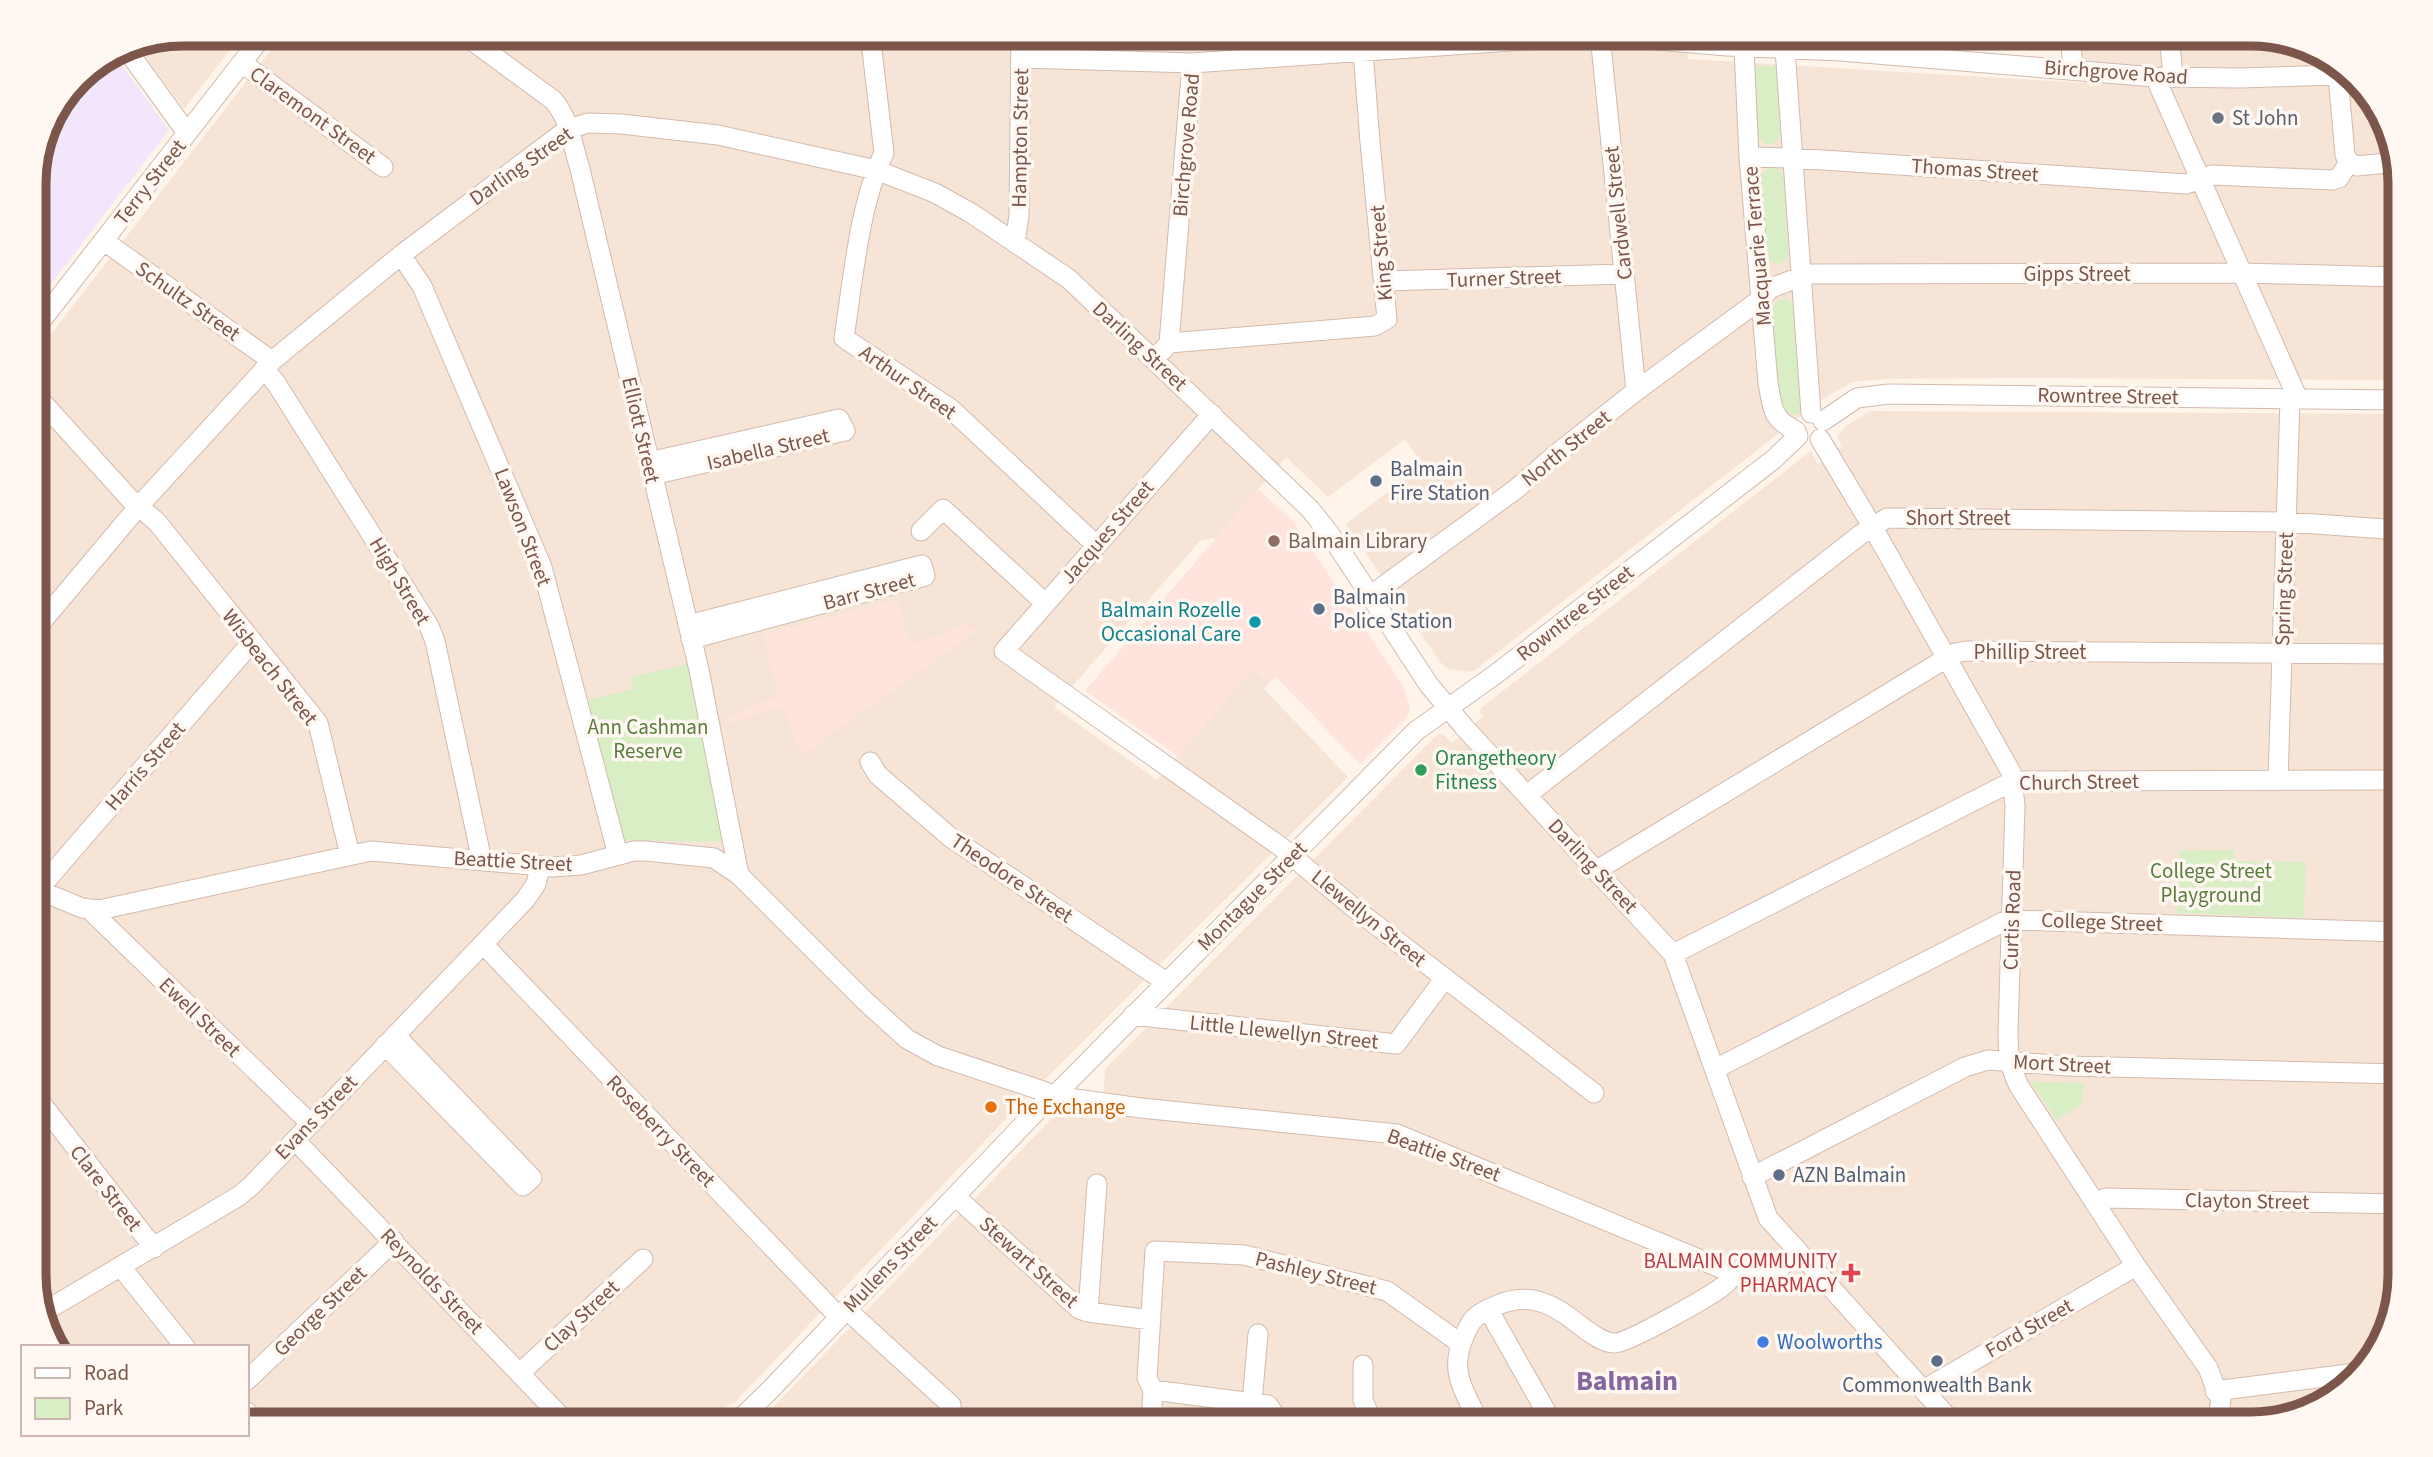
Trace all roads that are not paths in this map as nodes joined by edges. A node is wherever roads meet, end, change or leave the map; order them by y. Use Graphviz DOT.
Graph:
graph roads {
  1 [pos="255,46"];
  2 [pos="480,46"];
  3 [pos="872,46"];
  4 [pos="1021,46"];
  5 [pos="1408,46"];
  6 [pos="1601,46"];
  7 [pos="1722,46"];
  8 [pos="2071,46"];
  9 [pos="2167,46"];
  10 [pos="1744,48"];
  11 [pos="1785,49"];
  12 [pos="1363,51"];
  13 [pos="131,56"];
  14 [pos="1021,58"];
  15 [pos="242,63"];
  16 [pos="1192,63"];
  17 [pos="2073,69"];
  18 [pos="2329,71"];
  19 [pos="2164,76"];
  20 [pos="2338,77"];
  21 [pos="568,129"];
  22 [pos="187,133"];
  23 [pos="1749,157"];
  24 [pos="1793,158"];
  25 [pos="2349,162"];
  26 [pos="2386,163"];
  27 [pos="383,167"];
  28 [pos="876,170"];
  29 [pos="2201,178"];
  30 [pos="104,242"];
  31 [pos="1016,243"];
  32 [pos="401,255"];
  33 [pos="2242,273"];
  34 [pos="1624,274"];
  35 [pos="2387,277"];
  36 [pos="1801,279"];
  37 [pos="1384,281"];
  38 [pos="1761,299"];
  39 [pos="46,315"];
  40 [pos="1169,343"];
  41 [pos="1154,359"];
  42 [pos="268,365"];
  43 [pos="1636,391"];
  44 [pos="2294,399"];
  45 [pos="2387,400"];
  46 [pos="46,406"];
  47 [pos="1212,414"];
  48 [pos="1818,424"];
  49 [pos="1797,434"];
  50 [pos="778,439"];
  51 [pos="650,469"];
  52 [pos="139,506"];
  53 [pos="2286,522"];
  54 [pos="1872,526"];
  55 [pos="2387,529"];
  56 [pos="921,531"];
  57 [pos="1096,545"];
  58 [pos="866,586"];
  59 [pos="1370,596"];
  60 [pos="1045,603"];
  61 [pos="46,617"];
  62 [pos="689,632"];
  63 [pos="252,642"];
  64 [pos="1004,652"];
  65 [pos="2282,652"];
  66 [pos="2387,654"];
  67 [pos="1944,657"];
  68 [pos="1448,708"];
  69 [pos="870,762"];
  70 [pos="2388,779"];
  71 [pos="2013,780"];
  72 [pos="2278,780"];
  73 [pos="1527,795"];
  74 [pos="350,855"];
  75 [pos="618,855"];
  76 [pos="1292,856"];
  77 [pos="482,861"];
  78 [pos="540,866"];
  79 [pos="1597,870"];
  80 [pos="739,875"];
  81 [pos="46,878"];
  82 [pos="46,893"];
  83 [pos="90,910"];
  84 [pos="2012,920"];
  85 [pos="2388,932"];
  86 [pos="484,945"];
  87 [pos="1673,954"];
  88 [pos="1445,978"];
  89 [pos="1166,982"];
  90 [pos="1133,1015"];
  91 [pos="390,1040"];
  92 [pos="2009,1062"];
  93 [pos="1715,1069"];
  94 [pos="2388,1073"];
  95 [pos="1594,1093"];
  96 [pos="1053,1095"];
  97 [pos="46,1109"];
  98 [pos="462,1115"];
  99 [pos="311,1124"];
  100 [pos="295,1140"];
  101 [pos="1752,1177"];
  102 [pos="1097,1184"];
  103 [pos="955,1196"];
  104 [pos="2095,1202"];
  105 [pos="2388,1203"];
  106 [pos="394,1241"];
  107 [pos="154,1248"];
  108 [pos="1796,1250"];
  109 [pos="643,1259"];
  110 [pos="2136,1266"];
  111 [pos="121,1267"];
  112 [pos="1734,1274"];
  113 [pos="50,1309"];
  114 [pos="1488,1309"];
  115 [pos="1088,1312"];
  116 [pos="843,1313"];
  117 [pos="1151,1320"];
  118 [pos="1258,1334"];
  119 [pos="1460,1343"];
  120 [pos="183,1345"];
  121 [pos="1363,1366"];
  122 [pos="520,1373"];
  123 [pos="2343,1375"];
  124 [pos="248,1379"];
  125 [pos="1153,1390"];
  126 [pos="1923,1390"];
  127 [pos="2215,1391"];
  128 [pos="1260,1404"];
  129 [pos="557,1412"];
  130 [pos="746,1412"];
  131 [pos="951,1412"];
  132 [pos="1152,1412"];
  133 [pos="1268,1412"];
  134 [pos="1368,1412"];
  135 [pos="1475,1412"];
  136 [pos="1546,1412"];
  137 [pos="1943,1412"];
  138 [pos="2219,1412"];
  1 -- 15 [label="street, Terry Street"];
  2 -- 21 [label="street, Elliott Street"];
  3 -- 28 [label="street"];
  4 -- 14 [label="street, Hampton Street"];
  5 -- 12 [label="street, Birchgrove Road"];
  6 -- 34 [label="street, Cardwell Street"];
  7 -- 10 [label="street, Birchgrove Road"];
  8 -- 17 [label="street"];
  9 -- 19 [label="street, Spring Street"];
  10 -- 11 [label="street, Birchgrove Road"];
  10 -- 23 [label="street, Macquarie Terrace"];
  11 -- 17 [label="street, Birchgrove Road"];
  11 -- 24 [label="street, Macquarie Terrace"];
  12 -- 16 [label="street, Birchgrove Road"];
  12 -- 37 [label="street, King Street"];
  13 -- 22 [label="street"];
  14 -- 16 [label="street"];
  14 -- 31 [label="street, Hampton Street"];
  15 -- 22 [label="street, Terry Street"];
  15 -- 27 [label="street, Claremont Street"];
  16 -- 40 [label="street, Birchgrove Road"];
  17 -- 19 [label="street, Birchgrove Road"];
  18 -- 19 [label="street, Birchgrove Road"];
  19 -- 29 [label="street, Spring Street"];
  20 -- 25 [label="street"];
  21 -- 28 [label="street, Darling Street"];
  21 -- 32 [label="street, Darling Street"];
  21 -- 51 [label="street, Elliott Street"];
  22 -- 30 [label="street, Terry Street"];
  23 -- 24 [label="street, Thomas Street"];
  23 -- 38 [label="street, Macquarie Terrace"];
  24 -- 29 [label="street, Thomas Street"];
  24 -- 36 [label="street, Macquarie Terrace"];
  25 -- 26 [label="street"];
  25 -- 29 [label="street, Thomas Street"];
  28 -- 31 [label="street, Darling Street"];
  28 -- 57 [label="street, Arthur Street"];
  29 -- 33 [label="street, Spring Street"];
  30 -- 39 [label="street, Terry Street"];
  30 -- 42 [label="street, Schultz Street"];
  31 -- 41 [label="street, Darling Street"];
  32 -- 42 [label="street, Darling Street"];
  32 -- 75 [label="street, Lawson Street"];
  33 -- 35 [label="street, Gipps Street"];
  33 -- 36 [label="street, Gipps Street"];
  33 -- 44 [label="street, Spring Street"];
  34 -- 37 [label="street, Turner Street"];
  34 -- 43 [label="street, Cardwell Street"];
  36 -- 38 [label="street, Gipps Street"];
  36 -- 48 [label="street, Macquarie Terrace"];
  37 -- 40 [label="street, King Street"];
  38 -- 43 [label="street, North Street"];
  38 -- 49 [label="street, Macquarie Terrace"];
  40 -- 41 [label="street"];
  41 -- 47 [label="street, Darling Street"];
  42 -- 52 [label="street, Darling Street"];
  42 -- 77 [label="street, High Street"];
  43 -- 59 [label="street, North Street"];
  44 -- 45 [label="street, Rowntree Street"];
  44 -- 48 [label="street, Rowntree Street"];
  44 -- 53 [label="street, Spring Street"];
  46 -- 52 [label="street, Wisbeach Street"];
  47 -- 57 [label="street, Jacques Street"];
  47 -- 59 [label="street, Darling Street"];
  48 -- 49 [label="street"];
  48 -- 54 [label="street, Curtis Road"];
  49 -- 68 [label="street, Rowntree Street"];
  50 -- 51 [label="street, Isabella Street"];
  51 -- 62 [label="street, Elliott Street"];
  52 -- 61 [label="street, Darling Street"];
  52 -- 63 [label="street, Wisbeach Street"];
  53 -- 54 [label="street, Short Street"];
  53 -- 55 [label="street, Short Street"];
  53 -- 65 [label="street, Spring Street"];
  54 -- 67 [label="street, Curtis Road"];
  54 -- 73 [label="street, Short Street"];
  56 -- 60 [label="street"];
  57 -- 60 [label="street, Jacques Street"];
  58 -- 62 [label="street, Barr Street"];
  59 -- 68 [label="street, Darling Street"];
  60 -- 64 [label="street, Jacques Street"];
  62 -- 80 [label="street, Elliott Street"];
  63 -- 74 [label="street, Wisbeach Street"];
  63 -- 81 [label="street, Harris Street"];
  64 -- 76 [label="street, Llewellyn Street"];
  65 -- 66 [label="street, Phillip Street"];
  65 -- 67 [label="street, Phillip Street"];
  65 -- 72 [label="street, Spring Street"];
  67 -- 71 [label="street, Curtis Road"];
  67 -- 79 [label="street, Phillip Street"];
  68 -- 73 [label="street, Darling Street"];
  68 -- 76 [label="street, Montague Street"];
  69 -- 89 [label="street, Theodore Street"];
  70 -- 72 [label="street, Church Street"];
  71 -- 72 [label="street, Church Street"];
  71 -- 84 [label="street, Curtis Road"];
  71 -- 87 [label="street, Church Street"];
  73 -- 79 [label="street, Darling Street"];
  74 -- 77 [label="street, Beattie Street"];
  74 -- 83 [label="street, Beattie Street"];
  75 -- 78 [label="street, Beattie Street"];
  75 -- 80 [label="street, Beattie Street"];
  76 -- 88 [label="street, Llewellyn Street"];
  76 -- 89 [label="street, Montague Street"];
  77 -- 78 [label="street, Beattie Street"];
  78 -- 86 [label="street, Evans Street"];
  79 -- 87 [label="street, Darling Street"];
  80 -- 96 [label="street, Beattie Street"];
  82 -- 83 [label="street, Beattie Street"];
  83 -- 99 [label="street, Ewell Street"];
  84 -- 85 [label="street, College Street"];
  84 -- 92 [label="street, Curtis Road"];
  84 -- 93 [label="street, College Street"];
  86 -- 91 [label="street, Evans Street"];
  86 -- 116 [label="street, Roseberry Street"];
  87 -- 93 [label="street, Darling Street"];
  88 -- 90 [label="street, Little Llewellyn Street"];
  88 -- 95 [label="street, Llewellyn Street"];
  89 -- 90 [label="street, Montague Street"];
  90 -- 96 [label="street, Montague Street"];
  91 -- 98 [label="street"];
  91 -- 99 [label="street, Evans Street"];
  92 -- 94 [label="street, Mort Street"];
  92 -- 101 [label="street, Mort Street"];
  92 -- 104 [label="street, Curtis Road"];
  93 -- 101 [label="street, Darling Street"];
  96 -- 103 [label="street, Mullens Street"];
  96 -- 112 [label="street, Beattie Street"];
  97 -- 107 [label="street, Clare Street"];
  99 -- 100 [label="street, Evans Street"];
  100 -- 106 [label="street, Reynolds Street"];
  100 -- 107 [label="street, Evans Street"];
  101 -- 108 [label="street, Darling Street"];
  102 -- 115 [label="street"];
  103 -- 115 [label="street, Stewart Street"];
  103 -- 116 [label="street, Mullens Street"];
  104 -- 105 [label="street, Clayton Street"];
  104 -- 110 [label="street, Curtis Road"];
  106 -- 122 [label="street, Reynolds Street"];
  106 -- 124 [label="street, George Street"];
  107 -- 111 [label="street, Evans Street"];
  108 -- 112 [label="street, Beattie Street"];
  108 -- 126 [label="street, Darling Street"];
  109 -- 122 [label="street, Clay Street"];
  110 -- 126 [label="street, Ford Street"];
  110 -- 127 [label="street, Curtis Road"];
  111 -- 113 [label="street, Evans Street"];
  111 -- 120 [label="street"];
  112 -- 114 [label="street"];
  114 -- 119 [label="street"];
  114 -- 136 [label="street"];
  115 -- 117 [label="street, Stewart Street"];
  116 -- 130 [label="street, Mullens Street"];
  116 -- 131 [label="street, Roseberry Street"];
  117 -- 119 [label="street, Pashley Street"];
  117 -- 125 [label="street"];
  118 -- 128 [label="street"];
  119 -- 135 [label="street"];
  121 -- 134 [label="street"];
  122 -- 129 [label="street, Reynolds Street"];
  123 -- 127 [label="street"];
  125 -- 128 [label="street"];
  125 -- 132 [label="street"];
  126 -- 137 [label="street, Darling Street"];
  127 -- 138 [label="street, Curtis Road"];
  128 -- 133 [label="street"];
}
